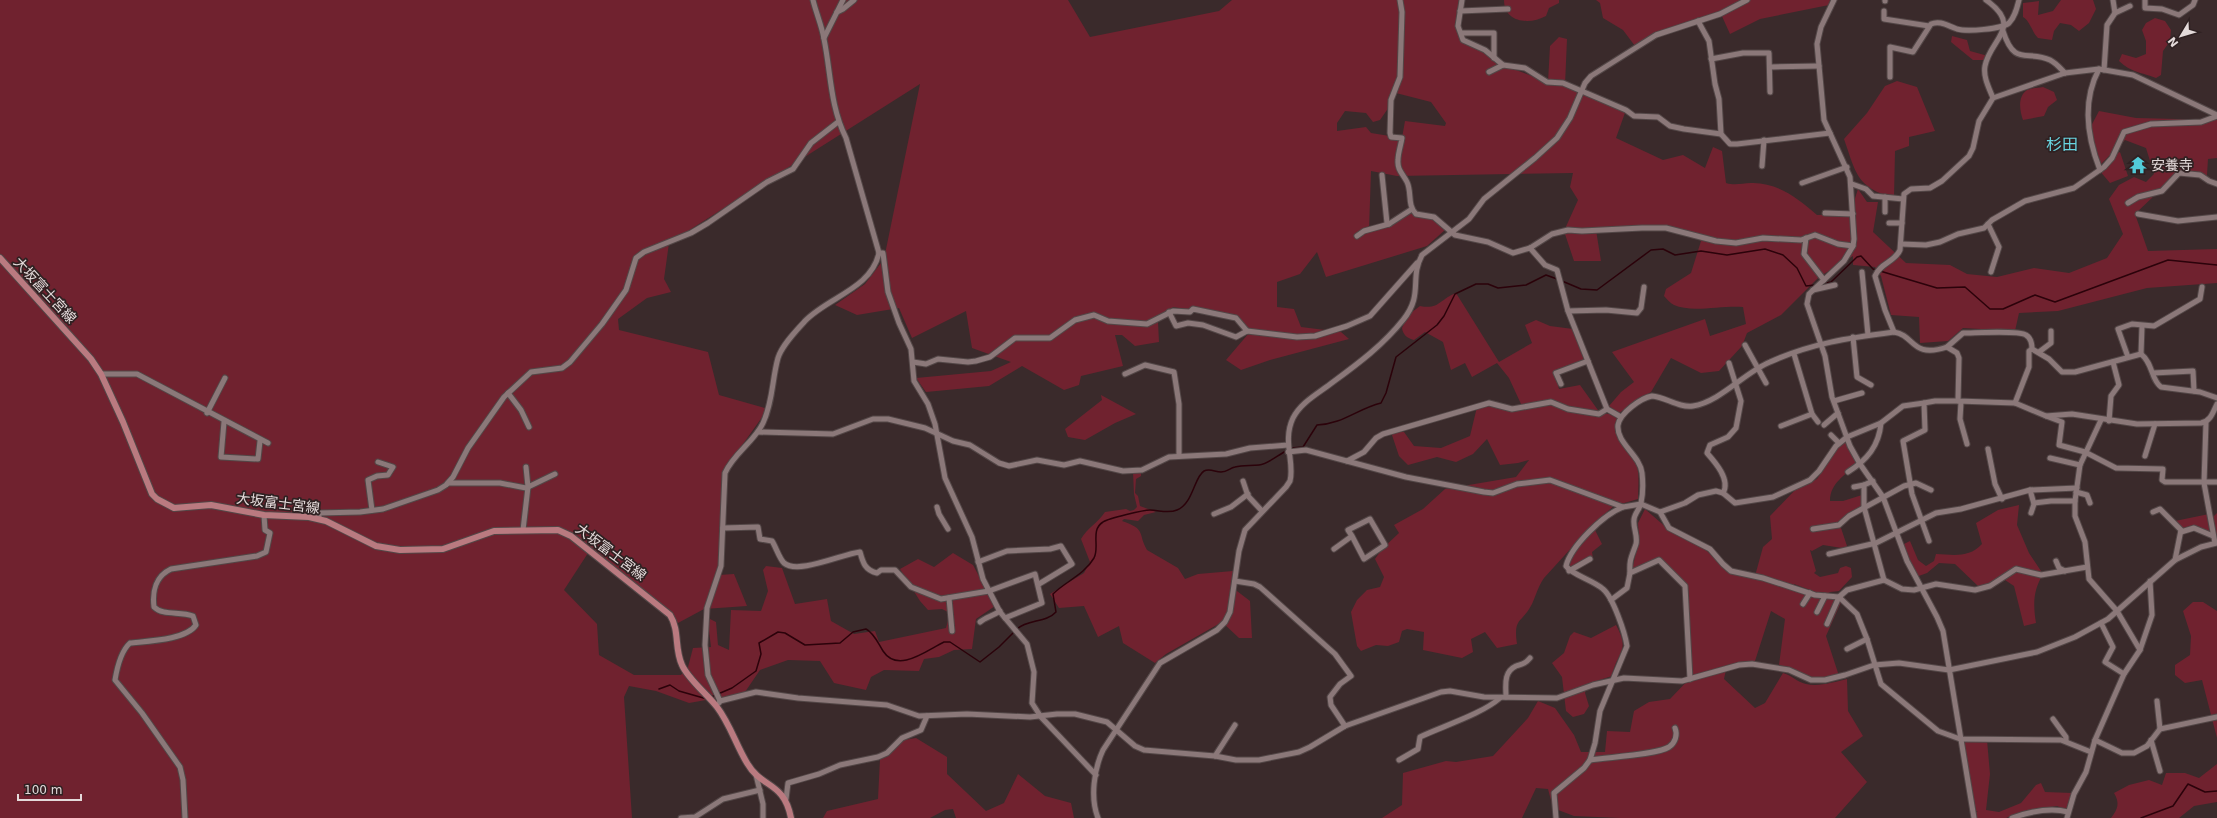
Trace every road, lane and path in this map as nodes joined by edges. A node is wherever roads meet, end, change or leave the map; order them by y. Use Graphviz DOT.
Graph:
graph roads {
  1 [pos="813,0"];
  2 [pos="842,0"];
  3 [pos="854,0"];
  4 [pos="1400,0"];
  5 [pos="1462,0"];
  6 [pos="1747,0"];
  7 [pos="1834,0"];
  8 [pos="1986,0"];
  9 [pos="2019,0"];
  10 [pos="2113,0"];
  11 [pos="2145,0"];
  12 [pos="2195,0"];
  13 [pos="2130,6"];
  14 [pos="1508,9"];
  15 [pos="1460,11"];
  16 [pos="1884,11"];
  17 [pos="837,12"];
  18 [pos="2115,13"];
  19 [pos="1698,21"];
  20 [pos="1929,26"];
  21 [pos="2003,28"];
  22 [pos="1462,33"];
  23 [pos="824,38"];
  24 [pos="1494,58"];
  25 [pos="1711,59"];
  26 [pos="1502,65"];
  27 [pos="1819,66"];
  28 [pos="1771,67"];
  29 [pos="2102,70"];
  30 [pos="1489,72"];
  31 [pos="2065,72"];
  32 [pos="1890,77"];
  33 [pos="1581,92"];
  34 [pos="1770,92"];
  35 [pos="1993,98"];
  36 [pos="2217,116"];
  37 [pos="838,122"];
  38 [pos="1830,133"];
  39 [pos="1721,134"];
  40 [pos="1764,140"];
  41 [pos="1762,166"];
  42 [pos="1847,167"];
  43 [pos="2100,170"];
  44 [pos="1382,175"];
  45 [pos="1802,183"];
  46 [pos="1852,184"];
  47 [pos="2217,184"];
  48 [pos="1885,197"];
  49 [pos="1903,198"];
  50 [pos="2128,203"];
  51 [pos="1412,209"];
  52 [pos="1884,212"];
  53 [pos="1825,213"];
  54 [pos="1853,214"];
  55 [pos="2138,214"];
  56 [pos="2217,217"];
  57 [pos="1889,223"];
  58 [pos="1902,223"];
  59 [pos="1389,224"];
  60 [pos="1988,224"];
  61 [pos="1451,232"];
  62 [pos="1357,236"];
  63 [pos="1806,238"];
  64 [pos="1901,244"];
  65 [pos="1853,246"];
  66 [pos="1530,248"];
  67 [pos="879,253"];
  68 [pos="0,258"];
  69 [pos="1417,263"];
  70 [pos="1862,272"];
  71 [pos="1991,272"];
  72 [pos="1823,281"];
  73 [pos="1834,285"];
  74 [pos="1644,287"];
  75 [pos="2202,287"];
  76 [pos="1815,289"];
  77 [pos="1169,312"];
  78 [pos="1568,312"];
  79 [pos="2142,326"];
  80 [pos="1247,331"];
  81 [pos="2051,331"];
  82 [pos="1894,332"];
  83 [pos="1868,335"];
  84 [pos="1853,337"];
  85 [pos="1820,343"];
  86 [pos="1745,345"];
  87 [pos="1947,347"];
  88 [pos="2032,349"];
  89 [pos="2039,352"];
  90 [pos="1794,354"];
  91 [pos="2141,354"];
  92 [pos="2128,357"];
  93 [pos="1588,361"];
  94 [pos="913,362"];
  95 [pos="2112,362"];
  96 [pos="1729,363"];
  97 [pos="1759,368"];
  98 [pos="2153,372"];
  99 [pos="101,374"];
  100 [pos="1125,374"];
  101 [pos="225,378"];
  102 [pos="1561,384"];
  103 [pos="1737,384"];
  104 [pos="1766,384"];
  105 [pos="1871,385"];
  106 [pos="2194,391"];
  107 [pos="508,393"];
  108 [pos="1862,393"];
  109 [pos="2217,398"];
  110 [pos="1834,401"];
  111 [pos="1959,402"];
  112 [pos="1924,403"];
  113 [pos="2015,403"];
  114 [pos="2217,404"];
  115 [pos="1608,409"];
  116 [pos="207,413"];
  117 [pos="1838,413"];
  118 [pos="1812,414"];
  119 [pos="2046,416"];
  120 [pos="1621,417"];
  121 [pos="2101,420"];
  122 [pos="2109,421"];
  123 [pos="224,422"];
  124 [pos="1818,422"];
  125 [pos="2206,422"];
  126 [pos="1881,423"];
  127 [pos="1824,424"];
  128 [pos="2155,424"];
  129 [pos="1781,426"];
  130 [pos="529,427"];
  131 [pos="758,432"];
  132 [pos="937,433"];
  133 [pos="1831,435"];
  134 [pos="1847,437"];
  135 [pos="260,441"];
  136 [pos="268,443"];
  137 [pos="1839,443"];
  138 [pos="1967,444"];
  139 [pos="1288,445"];
  140 [pos="1988,449"];
  141 [pos="1288,452"];
  142 [pos="2085,452"];
  143 [pos="1179,456"];
  144 [pos="2145,456"];
  145 [pos="2050,458"];
  146 [pos="1347,461"];
  147 [pos="378,462"];
  148 [pos="1860,464"];
  149 [pos="2080,465"];
  150 [pos="526,467"];
  151 [pos="1848,472"];
  152 [pos="555,474"];
  153 [pos="1242,481"];
  154 [pos="1873,481"];
  155 [pos="2217,482"];
  156 [pos="448,483"];
  157 [pos="2204,483"];
  158 [pos="1864,484"];
  159 [pos="1912,484"];
  160 [pos="528,487"];
  161 [pos="1854,487"];
  162 [pos="1931,490"];
  163 [pos="2030,490"];
  164 [pos="2077,490"];
  165 [pos="1723,493"];
  166 [pos="1248,494"];
  167 [pos="1883,497"];
  168 [pos="2002,499"];
  169 [pos="2075,501"];
  170 [pos="2034,503"];
  171 [pos="2090,503"];
  172 [pos="1641,504"];
  173 [pos="937,507"];
  174 [pos="1622,507"];
  175 [pos="1864,507"];
  176 [pos="372,510"];
  177 [pos="1262,511"];
  178 [pos="1660,512"];
  179 [pos="2153,512"];
  180 [pos="2031,513"];
  181 [pos="1214,514"];
  182 [pos="264,515"];
  183 [pos="318,518"];
  184 [pos="1921,519"];
  185 [pos="722,528"];
  186 [pos="948,529"];
  187 [pos="1813,529"];
  188 [pos="523,530"];
  189 [pos="2181,532"];
  190 [pos="1896,533"];
  191 [pos="1352,536"];
  192 [pos="2213,536"];
  193 [pos="1929,541"];
  194 [pos="1876,543"];
  195 [pos="2216,543"];
  196 [pos="1334,549"];
  197 [pos="1828,554"];
  198 [pos="1590,560"];
  199 [pos="2175,560"];
  200 [pos="2056,561"];
  201 [pos="978,562"];
  202 [pos="2087,567"];
  203 [pos="1569,571"];
  204 [pos="2065,571"];
  205 [pos="1630,573"];
  206 [pos="1884,580"];
  207 [pos="1235,581"];
  208 [pos="2150,581"];
  209 [pos="1039,584"];
  210 [pos="1921,589"];
  211 [pos="989,591"];
  212 [pos="1810,594"];
  213 [pos="1825,596"];
  214 [pos="1839,597"];
  215 [pos="949,598"];
  216 [pos="1611,600"];
  217 [pos="1803,604"];
  218 [pos="1000,611"];
  219 [pos="2117,611"];
  220 [pos="1817,612"];
  221 [pos="1005,618"];
  222 [pos="980,622"];
  223 [pos="2101,623"];
  224 [pos="1827,624"];
  225 [pos="952,631"];
  226 [pos="1867,639"];
  227 [pos="1846,649"];
  228 [pos="2140,650"];
  229 [pos="1530,658"];
  230 [pos="1874,665"];
  231 [pos="1949,670"];
  232 [pos="2124,674"];
  233 [pos="1690,679"];
  234 [pos="1613,681"];
  235 [pos="1500,698"];
  236 [pos="1506,698"];
  237 [pos="717,702"];
  238 [pos="2157,702"];
  239 [pos="927,716"];
  240 [pos="1041,717"];
  241 [pos="2217,717"];
  242 [pos="2053,719"];
  243 [pos="1235,725"];
  244 [pos="1345,726"];
  245 [pos="1675,728"];
  246 [pos="2160,729"];
  247 [pos="1117,730"];
  248 [pos="1960,739"];
  249 [pos="2095,740"];
  250 [pos="2151,740"];
  251 [pos="2066,741"];
  252 [pos="2091,752"];
  253 [pos="1215,756"];
  254 [pos="1399,760"];
  255 [pos="1590,760"];
  256 [pos="2160,771"];
  257 [pos="756,775"];
  258 [pos="1096,776"];
  259 [pos="760,790"];
  260 [pos="786,799"];
  261 [pos="2068,815"];
  262 [pos="185,818"];
  263 [pos="681,818"];
  264 [pos="763,818"];
  265 [pos="791,818"];
  266 [pos="1098,818"];
  267 [pos="1556,818"];
  268 [pos="1974,818"];
  269 [pos="2012,818"];
  1 -- 23 [label="street"];
  2 -- 17 [label="street"];
  3 -- 17 [label="street"];
  4 -- 51 [label="street"];
  5 -- 15 [label="street"];
  6 -- 19 [label="street"];
  7 -- 27 [label="street"];
  8 -- 21 [label="street"];
  9 -- 21 [label="street"];
  10 -- 18 [label="street"];
  11 -- 12 [label="street"];
  13 -- 18 [label="street"];
  14 -- 15 [label="street"];
  15 -- 22 [label="street"];
  16 -- 20 [label="street"];
  17 -- 23 [label="street"];
  18 -- 29 [label="street"];
  19 -- 25 [label="street"];
  19 -- 33 [label="street"];
  20 -- 21 [label="street"];
  20 -- 32 [label="street"];
  21 -- 31 [label="street"];
  21 -- 35 [label="street"];
  22 -- 24 [label="street"];
  22 -- 24 [label="street"];
  23 -- 37 [label="street"];
  24 -- 26 [label="street"];
  25 -- 28 [label="street"];
  25 -- 39 [label="street"];
  26 -- 30 [label="street"];
  26 -- 33 [label="street"];
  27 -- 28 [label="street"];
  27 -- 38 [label="street"];
  28 -- 34 [label="street"];
  29 -- 31 [label="street"];
  29 -- 36 [label="street"];
  29 -- 43 [label="street"];
  31 -- 35 [label="street"];
  33 -- 39 [label="street"];
  33 -- 61 [label="street"];
  35 -- 49 [label="street"];
  36 -- 43 [label="street"];
  37 -- 67 [label="street"];
  37 -- 107 [label="street"];
  38 -- 40 [label="street"];
  38 -- 42 [label="street"];
  39 -- 40 [label="street"];
  40 -- 41 [label="street"];
  42 -- 45 [label="street"];
  42 -- 46 [label="street"];
  43 -- 60 [label="street"];
  44 -- 59 [label="street"];
  46 -- 48 [label="street"];
  46 -- 54 [label="street"];
  47 -- 50 [label="street"];
  48 -- 49 [label="street"];
  48 -- 52 [label="street"];
  49 -- 58 [label="street"];
  51 -- 59 [label="street"];
  51 -- 61 [label="street"];
  53 -- 54 [label="street"];
  54 -- 65 [label="street"];
  55 -- 56 [label="street"];
  57 -- 58 [label="street"];
  58 -- 64 [label="street"];
  59 -- 62 [label="street"];
  60 -- 64 [label="street"];
  60 -- 71 [label="street"];
  61 -- 66 [label="street"];
  61 -- 69 [label="street"];
  63 -- 65 [label="street"];
  63 -- 66 [label="street"];
  63 -- 72 [label="street"];
  64 -- 82 [label="street"];
  65 -- 72 [label="street"];
  66 -- 78 [label="street"];
  67 -- 94 [label="street"];
  67 -- 131 [label="street"];
  68 -- 99 [label="main road, 大坂富士宮線"];
  69 -- 80 [label="street"];
  69 -- 139 [label="street"];
  70 -- 83 [label="street"];
  72 -- 76 [label="street"];
  73 -- 76 [label="street"];
  74 -- 78 [label="street"];
  75 -- 79 [label="street"];
  76 -- 85 [label="street"];
  77 -- 80 [label="street"];
  77 -- 80 [label="street"];
  77 -- 94 [label="street"];
  78 -- 93 [label="street"];
  79 -- 91 [label="street"];
  79 -- 92 [label="street"];
  81 -- 89 [label="street"];
  82 -- 83 [label="street"];
  82 -- 87 [label="street"];
  83 -- 84 [label="street"];
  84 -- 85 [label="street"];
  84 -- 105 [label="street"];
  85 -- 90 [label="street"];
  85 -- 110 [label="street"];
  86 -- 97 [label="street"];
  87 -- 88 [label="street"];
  87 -- 111 [label="street"];
  88 -- 89 [label="street"];
  88 -- 113 [label="street"];
  89 -- 95 [label="street"];
  90 -- 97 [label="street"];
  90 -- 118 [label="street"];
  91 -- 92 [label="street"];
  91 -- 98 [label="street"];
  92 -- 95 [label="street"];
  93 -- 102 [label="street"];
  93 -- 115 [label="street"];
  94 -- 132 [label="street"];
  95 -- 122 [label="street"];
  96 -- 103 [label="street"];
  97 -- 103 [label="street"];
  97 -- 104 [label="street"];
  98 -- 106 [label="street"];
  98 -- 106 [label="street"];
  99 -- 116 [label="street"];
  99 -- 182 [label="main road, 大坂富士宮線"];
  100 -- 143 [label="street"];
  101 -- 116 [label="street"];
  103 -- 120 [label="street"];
  103 -- 165 [label="street"];
  106 -- 109 [label="street"];
  107 -- 130 [label="street"];
  107 -- 156 [label="street"];
  108 -- 110 [label="street"];
  110 -- 117 [label="street"];
  111 -- 112 [label="street"];
  111 -- 113 [label="street"];
  111 -- 138 [label="street"];
  112 -- 126 [label="street"];
  112 -- 159 [label="street"];
  113 -- 119 [label="street"];
  114 -- 125 [label="street"];
  115 -- 120 [label="street"];
  115 -- 146 [label="street"];
  116 -- 123 [label="street"];
  117 -- 127 [label="street"];
  117 -- 134 [label="street"];
  118 -- 124 [label="street"];
  118 -- 129 [label="street"];
  119 -- 121 [label="street"];
  119 -- 142 [label="street"];
  120 -- 172 [label="street"];
  121 -- 122 [label="street"];
  121 -- 142 [label="street"];
  122 -- 128 [label="street"];
  123 -- 135 [label="street"];
  123 -- 135 [label="street"];
  125 -- 128 [label="street"];
  125 -- 157 [label="street"];
  126 -- 134 [label="street"];
  126 -- 148 [label="street"];
  128 -- 144 [label="street"];
  131 -- 132 [label="street"];
  131 -- 185 [label="street"];
  132 -- 143 [label="street"];
  132 -- 201 [label="street"];
  133 -- 137 [label="street"];
  134 -- 137 [label="street"];
  134 -- 148 [label="street"];
  135 -- 136 [label="street"];
  137 -- 165 [label="street"];
  139 -- 141 [label="street"];
  139 -- 143 [label="street"];
  140 -- 168 [label="street"];
  141 -- 146 [label="street"];
  141 -- 177 [label="street"];
  142 -- 149 [label="street"];
  142 -- 157 [label="street"];
  145 -- 149 [label="street"];
  146 -- 174 [label="street"];
  147 -- 176 [label="street"];
  148 -- 151 [label="street"];
  148 -- 154 [label="street"];
  149 -- 164 [label="street"];
  150 -- 160 [label="street"];
  152 -- 160 [label="street"];
  153 -- 166 [label="street"];
  154 -- 158 [label="street"];
  154 -- 167 [label="street"];
  155 -- 157 [label="street"];
  156 -- 160 [label="street"];
  156 -- 176 [label="street"];
  157 -- 192 [label="street"];
  158 -- 161 [label="street"];
  158 -- 175 [label="street"];
  159 -- 162 [label="street"];
  159 -- 167 [label="street"];
  159 -- 184 [label="street"];
  160 -- 188 [label="street"];
  163 -- 164 [label="street"];
  163 -- 168 [label="street"];
  163 -- 170 [label="street"];
  164 -- 169 [label="street"];
  164 -- 171 [label="street"];
  165 -- 178 [label="street"];
  166 -- 177 [label="street"];
  166 -- 181 [label="street"];
  167 -- 175 [label="street"];
  167 -- 190 [label="street"];
  168 -- 184 [label="street"];
  169 -- 170 [label="street"];
  169 -- 202 [label="street"];
  170 -- 180 [label="street"];
  172 -- 174 [label="street"];
  172 -- 178 [label="street"];
  172 -- 205 [label="street"];
  173 -- 186 [label="street"];
  174 -- 203 [label="street"];
  175 -- 187 [label="street"];
  175 -- 194 [label="street"];
  176 -- 183 [label="street"];
  177 -- 207 [label="street"];
  178 -- 212 [label="street"];
  179 -- 189 [label="street"];
  182 -- 183 [label="main road, 大坂富士宮線"];
  182 -- 262 [label="street"];
  183 -- 188 [label="main road, 大坂富士宮線"];
  184 -- 190 [label="street"];
  184 -- 193 [label="street"];
  185 -- 215 [label="street"];
  185 -- 237 [label="street"];
  188 -- 237 [label="main road, 大坂富士宮線"];
  189 -- 192 [label="street"];
  189 -- 199 [label="street"];
  190 -- 194 [label="street"];
  190 -- 210 [label="street"];
  191 -- 191 [label="street"];
  191 -- 196 [label="street"];
  192 -- 195 [label="street"];
  194 -- 197 [label="street"];
  194 -- 206 [label="street"];
  195 -- 199 [label="street"];
  198 -- 203 [label="street"];
  199 -- 208 [label="street"];
  200 -- 204 [label="street"];
  201 -- 209 [label="street"];
  201 -- 211 [label="street"];
  202 -- 204 [label="street"];
  202 -- 219 [label="street"];
  203 -- 216 [label="street"];
  204 -- 210 [label="street"];
  205 -- 216 [label="street"];
  205 -- 233 [label="street"];
  206 -- 210 [label="street"];
  206 -- 214 [label="street"];
  207 -- 244 [label="street"];
  207 -- 247 [label="street"];
  208 -- 219 [label="street"];
  208 -- 228 [label="street"];
  209 -- 211 [label="street"];
  209 -- 221 [label="street"];
  210 -- 231 [label="street"];
  211 -- 215 [label="street"];
  211 -- 218 [label="street"];
  212 -- 213 [label="street"];
  212 -- 217 [label="street"];
  213 -- 214 [label="street"];
  213 -- 220 [label="street"];
  214 -- 224 [label="street"];
  214 -- 226 [label="street"];
  215 -- 225 [label="street"];
  216 -- 234 [label="street"];
  218 -- 221 [label="street"];
  218 -- 222 [label="street"];
  219 -- 223 [label="street"];
  219 -- 228 [label="street"];
  221 -- 240 [label="street"];
  223 -- 231 [label="street"];
  223 -- 232 [label="street"];
  226 -- 227 [label="street"];
  226 -- 230 [label="street"];
  228 -- 232 [label="street"];
  229 -- 236 [label="street"];
  230 -- 231 [label="street"];
  230 -- 233 [label="street"];
  230 -- 248 [label="street"];
  231 -- 248 [label="street"];
  232 -- 249 [label="street"];
  233 -- 234 [label="street"];
  234 -- 236 [label="street"];
  234 -- 255 [label="street"];
  235 -- 236 [label="street"];
  235 -- 244 [label="street"];
  235 -- 254 [label="street"];
  237 -- 239 [label="street"];
  237 -- 257 [label="main road, 大坂富士宮線"];
  238 -- 246 [label="street"];
  239 -- 240 [label="street"];
  239 -- 260 [label="street"];
  240 -- 247 [label="street"];
  240 -- 258 [label="street"];
  241 -- 246 [label="street"];
  242 -- 251 [label="street"];
  243 -- 253 [label="street"];
  244 -- 253 [label="street"];
  245 -- 255 [label="street"];
  246 -- 250 [label="street"];
  247 -- 253 [label="street"];
  247 -- 258 [label="street"];
  248 -- 251 [label="street"];
  248 -- 268 [label="street"];
  249 -- 250 [label="street"];
  249 -- 252 [label="street"];
  250 -- 256 [label="street"];
  251 -- 252 [label="street"];
  252 -- 261 [label="street"];
  255 -- 267 [label="street"];
  257 -- 259 [label="street"];
  257 -- 260 [label="main road, 大坂富士宮線"];
  258 -- 266 [label="street"];
  259 -- 263 [label="street"];
  259 -- 264 [label="street"];
  260 -- 265 [label="main road, 大坂富士宮線"];
  261 -- 269 [label="street"];
}
